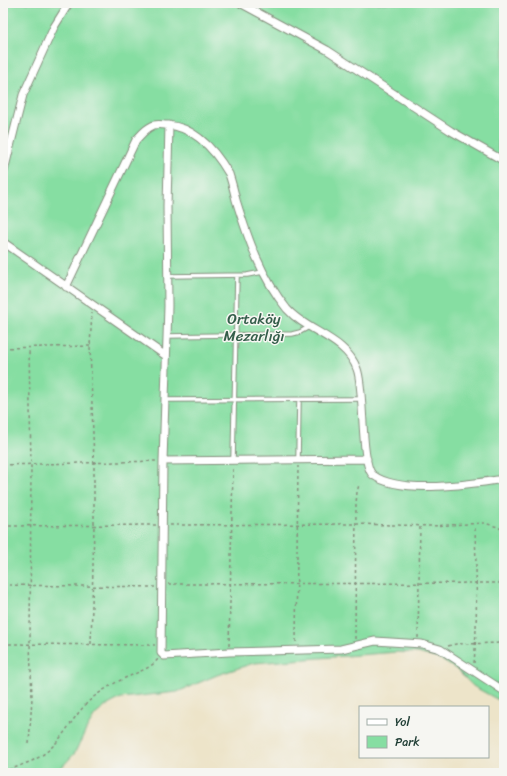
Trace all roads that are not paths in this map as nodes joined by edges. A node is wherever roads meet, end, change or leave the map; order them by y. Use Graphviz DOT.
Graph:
graph roads {
  1 [pos="69,3"];
  2 [pos="240,3"];
  3 [pos="169,125"];
  4 [pos="504,141"];
  5 [pos="504,149"];
  6 [pos="504,161"];
  7 [pos="3,175"];
  8 [pos="3,242"];
  9 [pos="263,272"];
  10 [pos="168,276"];
  11 [pos="237,276"];
  12 [pos="66,287"];
  13 [pos="310,327"];
  14 [pos="236,335"];
  15 [pos="167,336"];
  16 [pos="166,356"];
  17 [pos="362,399"];
  18 [pos="165,400"];
  19 [pos="235,400"];
  20 [pos="299,400"];
  21 [pos="367,459"];
  22 [pos="233,460"];
  23 [pos="298,460"];
  24 [pos="163,461"];
  25 [pos="504,479"];
  26 [pos="504,691"];
  1 -- 7 [label="street"];
  2 -- 6 [label="street"];
  3 -- 9 [label="street"];
  3 -- 10 [label="street"];
  3 -- 12 [label="street"];
  4 -- 5 [label="street"];
  8 -- 12 [label="street"];
  9 -- 11 [label="lane"];
  9 -- 13 [label="street"];
  10 -- 11 [label="lane"];
  10 -- 15 [label="street"];
  11 -- 14 [label="lane"];
  12 -- 16 [label="street"];
  13 -- 14 [label="lane"];
  13 -- 17 [label="street"];
  14 -- 15 [label="lane"];
  14 -- 19 [label="lane"];
  15 -- 16 [label="street"];
  16 -- 18 [label="street"];
  17 -- 20 [label="lane"];
  17 -- 21 [label="street"];
  18 -- 19 [label="lane"];
  18 -- 24 [label="street"];
  19 -- 20 [label="lane"];
  19 -- 22 [label="lane"];
  20 -- 23 [label="lane"];
  21 -- 23 [label="street"];
  21 -- 25 [label="street"];
  22 -- 23 [label="street"];
  22 -- 24 [label="street"];
  24 -- 26 [label="street"];
}
